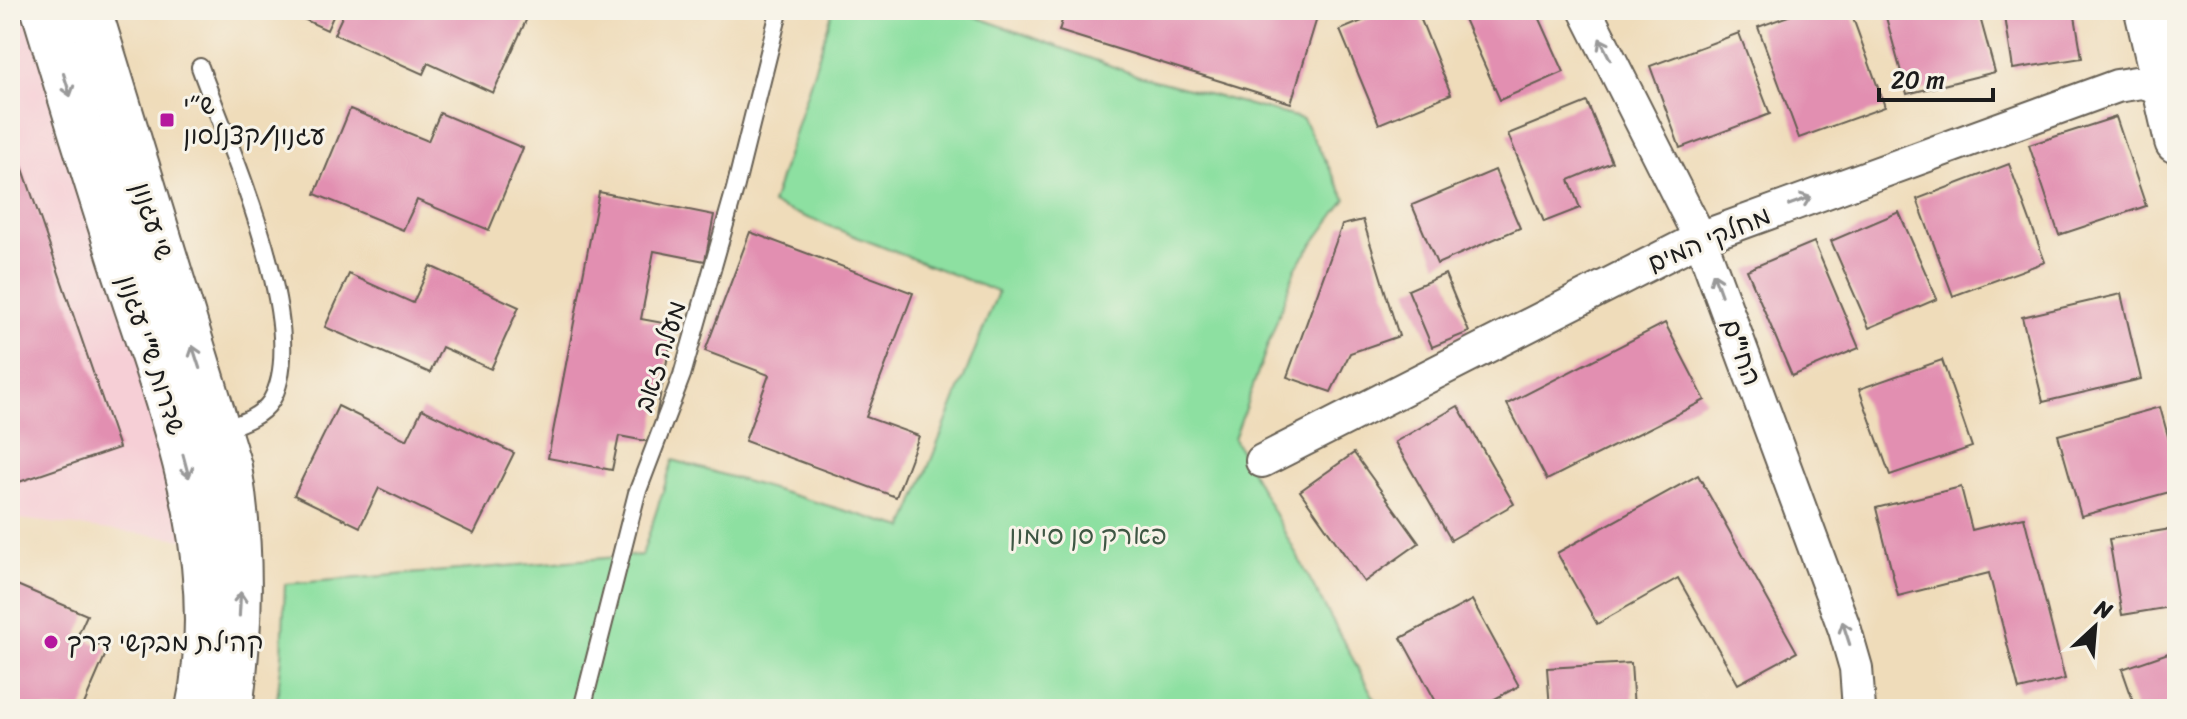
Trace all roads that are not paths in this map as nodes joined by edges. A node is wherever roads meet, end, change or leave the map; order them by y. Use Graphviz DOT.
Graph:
graph roads {
  1 [pos="44,10"];
  2 [pos="89,10"];
  3 [pos="1585,10"];
  4 [pos="2147,10"];
  5 [pos="778,16"];
  6 [pos="200,67"];
  7 [pos="2172,84"];
  8 [pos="2177,141"];
  9 [pos="1700,238"];
  10 [pos="219,431"];
  11 [pos="1262,461"];
  12 [pos="198,709"];
  13 [pos="230,709"];
  14 [pos="582,709"];
  15 [pos="1859,709"];
  1 -- 12 [label="street, שדרות ש\"י עגנון, one-way"];
  10 -- 2 [label="street, שי עגנון, one-way"];
  9 -- 3 [label="street, החי\"ם, one-way"];
  4 -- 7 [label="street"];
  5 -- 14 [label="lane, מעלה זאב"];
  6 -- 10 [label="lane"];
  7 -- 8 [label="street"];
  9 -- 7 [label="street, מחלקי המים, one-way"];
  9 -- 11 [label="street, מחלקי המים"];
  15 -- 9 [label="street, החי\"ם, one-way"];
  13 -- 10 [label="street, שדרות ש\"י עגנון, one-way"];
}
